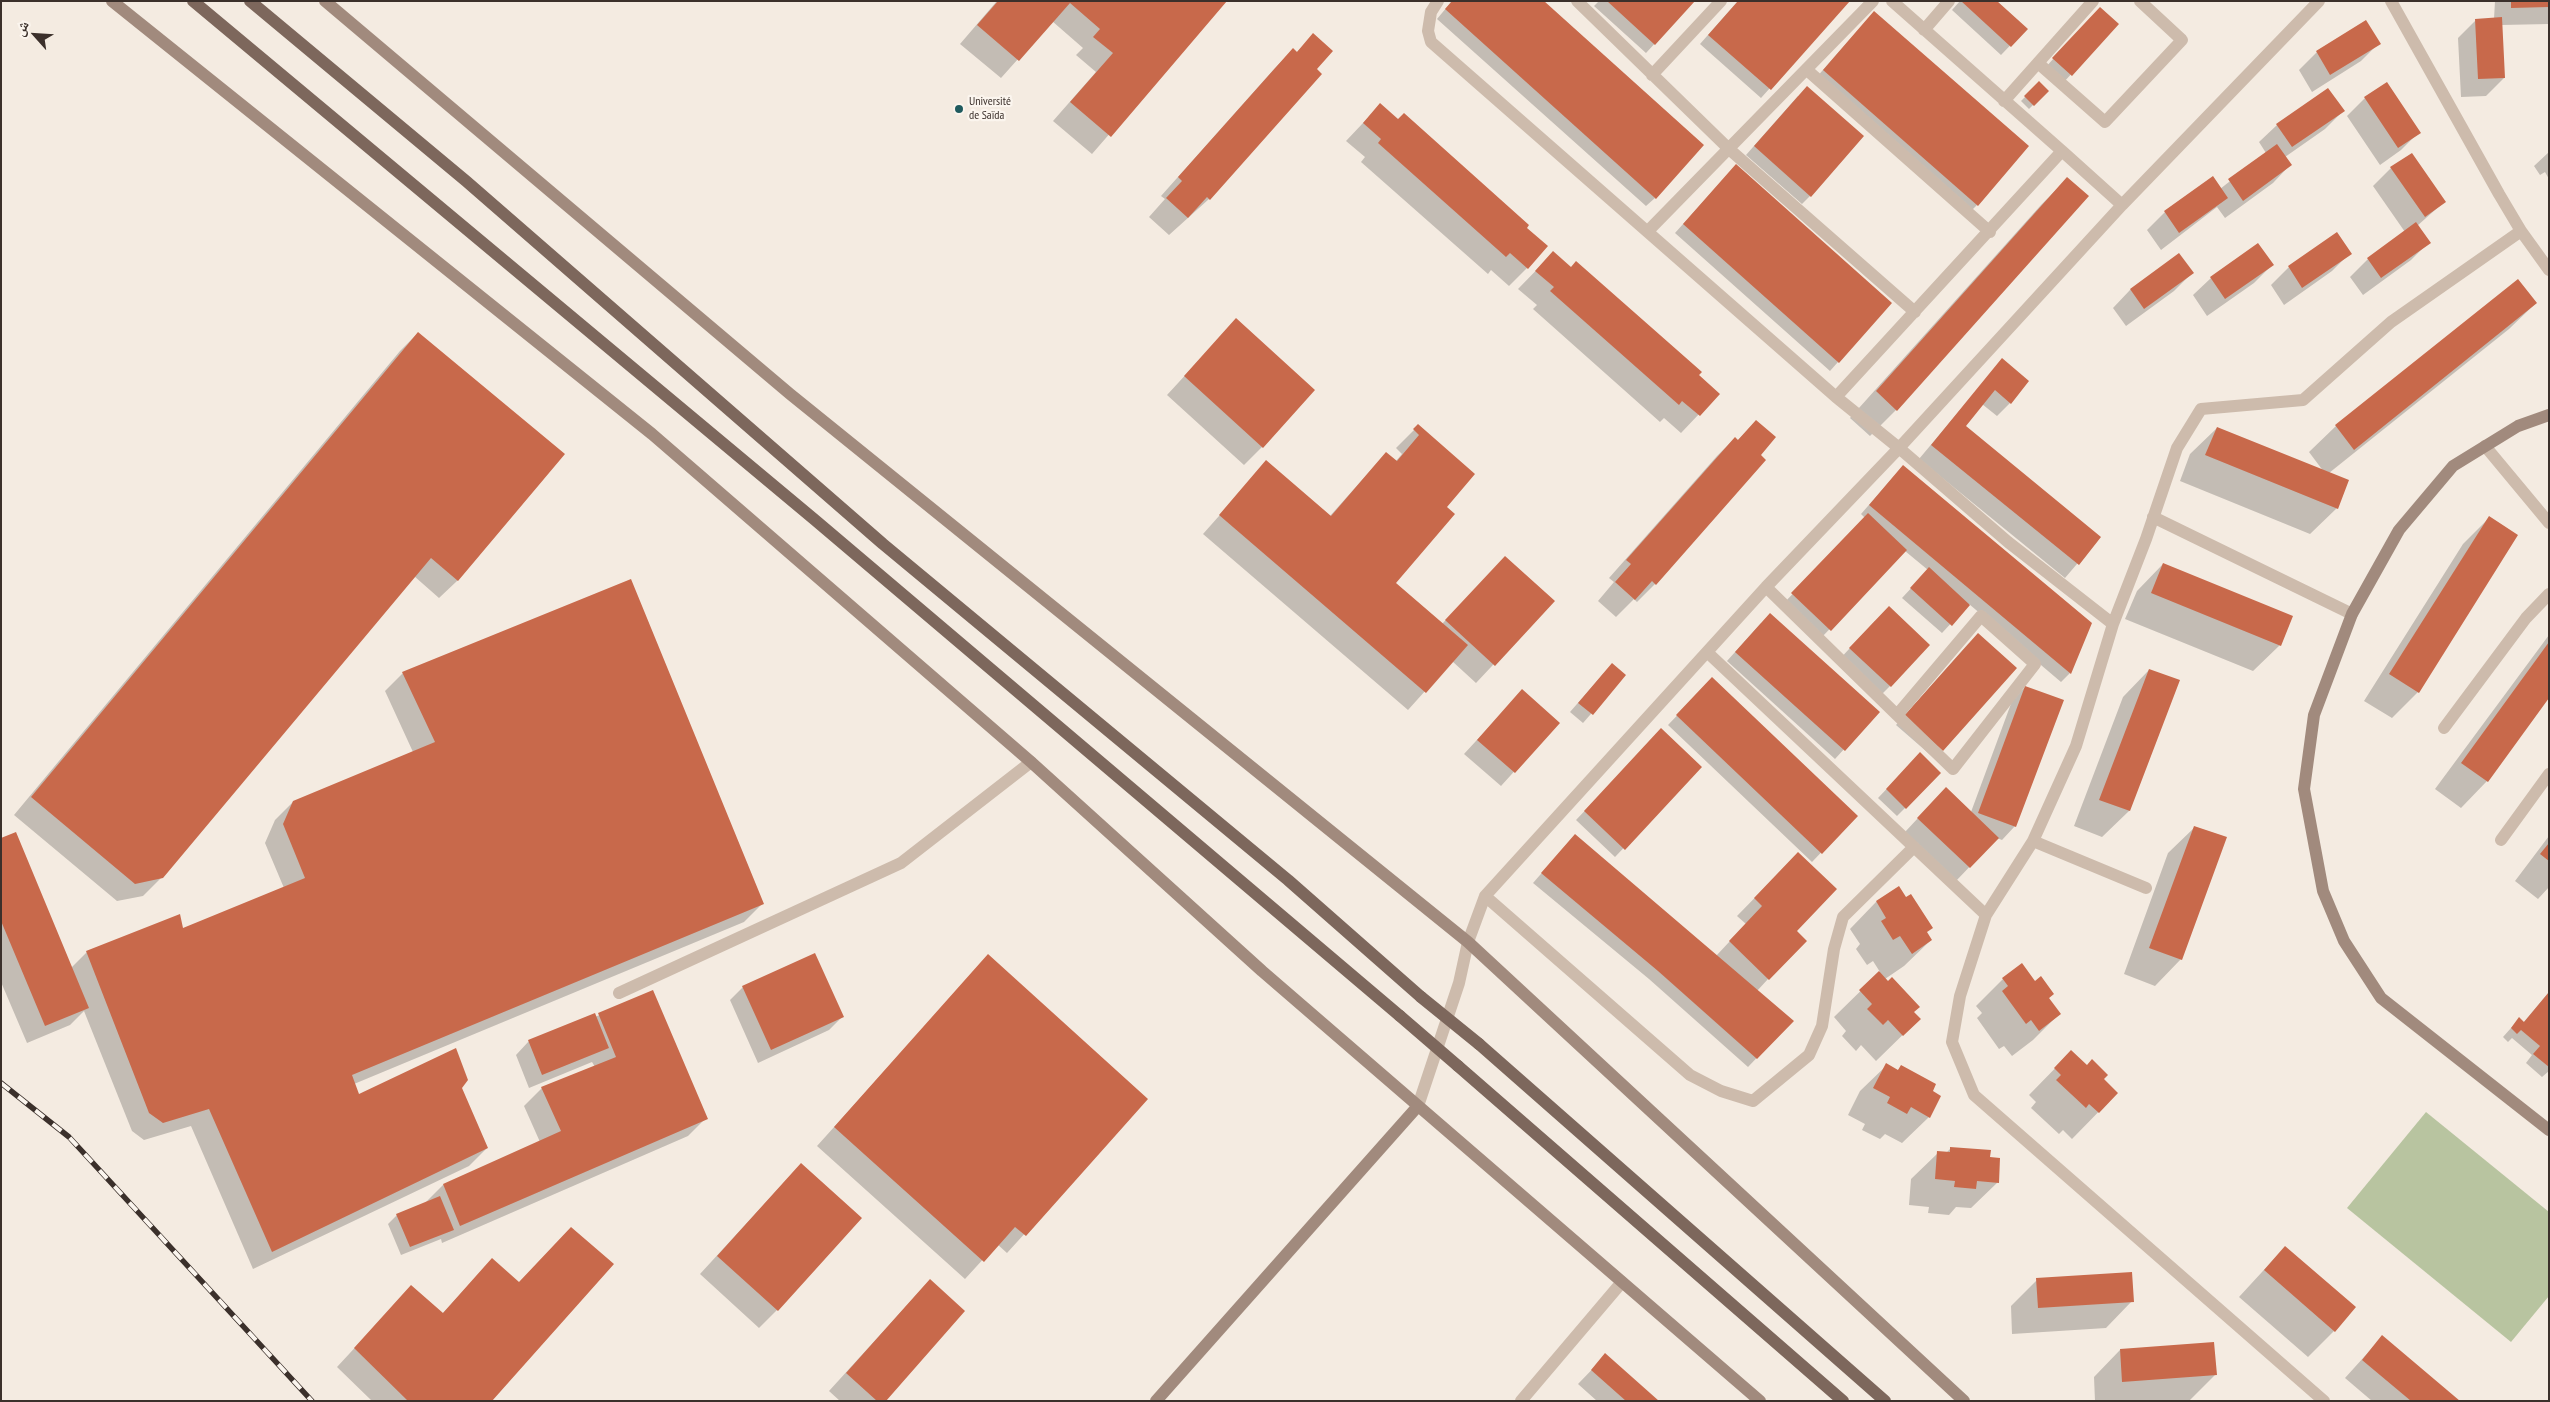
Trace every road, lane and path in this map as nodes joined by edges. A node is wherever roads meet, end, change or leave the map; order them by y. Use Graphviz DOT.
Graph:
graph roads {
  1 [pos="112,1"];
  2 [pos="192,1"];
  3 [pos="250,1"];
  4 [pos="325,1"];
  5 [pos="1438,1"];
  6 [pos="1577,1"];
  7 [pos="1721,1"];
  8 [pos="1873,1"];
  9 [pos="1892,1"];
  10 [pos="1949,1"];
  11 [pos="2093,1"];
  12 [pos="2140,1"];
  13 [pos="2319,1"];
  14 [pos="2391,1"];
  15 [pos="1924,30"];
  16 [pos="2038,63"];
  17 [pos="1807,70"];
  18 [pos="1652,76"];
  19 [pos="2004,101"];
  20 [pos="1729,149"];
  21 [pos="2062,151"];
  22 [pos="2122,205"];
  23 [pos="1648,232"];
  24 [pos="1990,232"];
  25 [pos="2521,232"];
  26 [pos="2549,270"];
  27 [pos="1916,312"];
  28 [pos="1836,397"];
  29 [pos="2549,415"];
  30 [pos="2485,446"];
  31 [pos="1899,448"];
  32 [pos="2153,516"];
  33 [pos="2549,523"];
  34 [pos="1766,587"];
  35 [pos="2549,594"];
  36 [pos="2352,614"];
  37 [pos="2113,624"];
  38 [pos="1707,652"];
  39 [pos="1897,715"];
  40 [pos="2444,728"];
  41 [pos="1031,762"];
  42 [pos="2549,774"];
  43 [pos="2033,840"];
  44 [pos="2501,840"];
  45 [pos="1914,847"];
  46 [pos="2146,888"];
  47 [pos="1485,896"];
  48 [pos="1986,915"];
  49 [pos="1468,942"];
  50 [pos="619,993"];
  51 [pos="1418,1106"];
  52 [pos="2549,1130"];
  53 [pos="1622,1282"];
  54 [pos="1156,1401"];
  55 [pos="1521,1401"];
  56 [pos="1760,1401"];
  57 [pos="1843,1401"];
  58 [pos="1885,1401"];
  59 [pos="1964,1401"];
  60 [pos="2324,1401"];
  1 -- 41 [label="main road"];
  2 -- 57 [label="main road, bridge"];
  3 -- 58 [label="main road, bridge"];
  4 -- 49 [label="main road"];
  5 -- 23 [label="street"];
  6 -- 18 [label="street"];
  7 -- 18 [label="street"];
  8 -- 17 [label="street"];
  9 -- 15 [label="street"];
  10 -- 15 [label="street"];
  11 -- 16 [label="street"];
  12 -- 16 [label="street"];
  13 -- 22 [label="street"];
  14 -- 25 [label="street"];
  15 -- 19 [label="street"];
  16 -- 19 [label="street"];
  17 -- 20 [label="street"];
  17 -- 24 [label="street"];
  18 -- 20 [label="street"];
  19 -- 21 [label="street"];
  20 -- 23 [label="street"];
  20 -- 27 [label="street"];
  21 -- 22 [label="street"];
  21 -- 24 [label="street"];
  22 -- 31 [label="street"];
  23 -- 28 [label="street"];
  24 -- 27 [label="street"];
  25 -- 26 [label="street"];
  25 -- 32 [label="street"];
  27 -- 28 [label="street"];
  28 -- 31 [label="street"];
  29 -- 30 [label="main road"];
  30 -- 33 [label="street"];
  30 -- 36 [label="main road"];
  31 -- 34 [label="street"];
  31 -- 37 [label="street"];
  32 -- 36 [label="street"];
  32 -- 37 [label="street"];
  34 -- 38 [label="street"];
  34 -- 39 [label="street"];
  35 -- 40 [label="street"];
  36 -- 52 [label="main road"];
  37 -- 43 [label="street"];
  38 -- 45 [label="street"];
  38 -- 47 [label="street"];
  39 -- 39 [label="street"];
  41 -- 50 [label="street"];
  41 -- 51 [label="main road"];
  42 -- 44 [label="street"];
  43 -- 46 [label="street"];
  43 -- 48 [label="street"];
  45 -- 47 [label="street"];
  45 -- 48 [label="street"];
  47 -- 49 [label="street"];
  48 -- 60 [label="street"];
  49 -- 51 [label="street"];
  49 -- 59 [label="main road"];
  51 -- 53 [label="main road"];
  51 -- 54 [label="main road"];
  53 -- 55 [label="street"];
  53 -- 56 [label="main road"];
}
